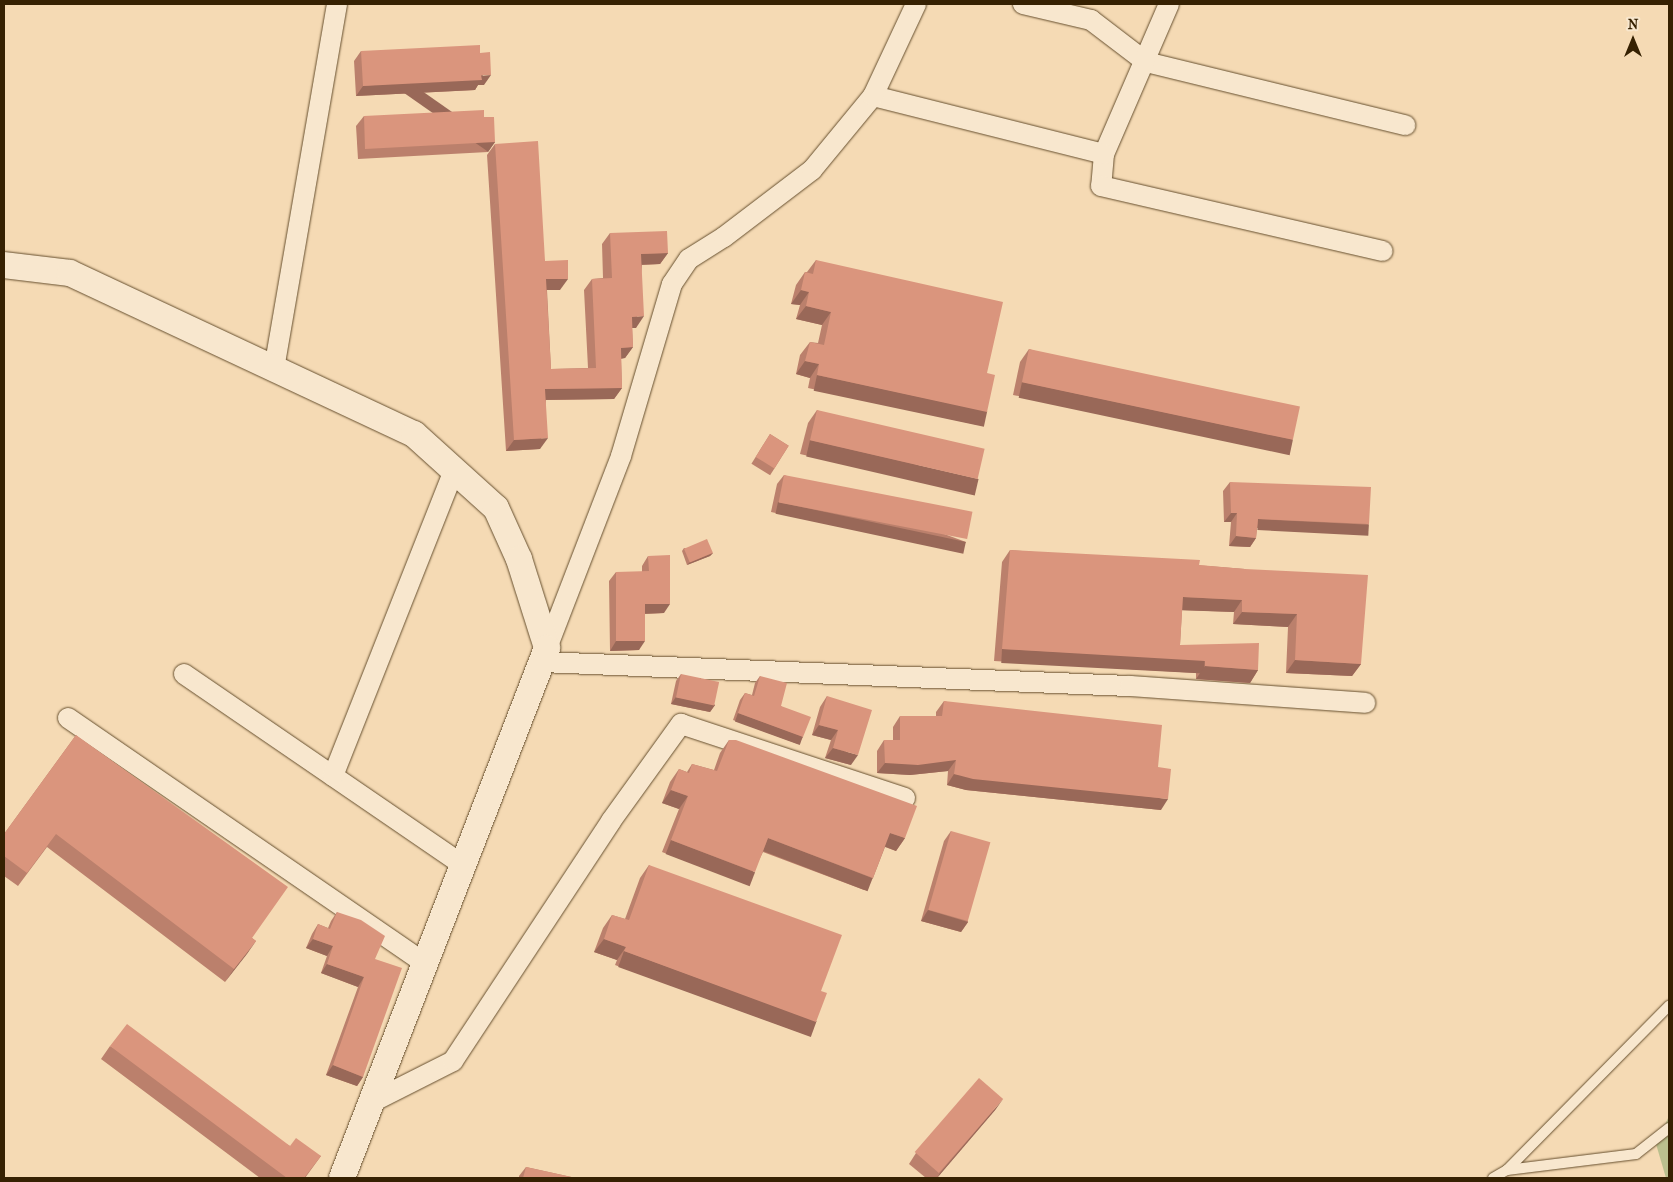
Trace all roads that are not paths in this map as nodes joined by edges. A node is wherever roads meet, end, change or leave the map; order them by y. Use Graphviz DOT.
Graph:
graph roads {
  1 [pos="337,4"];
  2 [pos="916,4"];
  3 [pos="1022,4"];
  4 [pos="1169,4"];
  5 [pos="1146,62"];
  6 [pos="873,96"];
  7 [pos="1405,125"];
  8 [pos="1104,154"];
  9 [pos="1383,251"];
  10 [pos="4,265"];
  11 [pos="274,369"];
  12 [pos="454,470"];
  13 [pos="544,655"];
  14 [pos="184,674"];
  15 [pos="1364,703"];
  16 [pos="68,718"];
  17 [pos="333,776"];
  18 [pos="905,798"];
  19 [pos="463,865"];
  20 [pos="425,963"];
  21 [pos="1669,1006"];
  22 [pos="370,1103"];
  23 [pos="1669,1128"];
  24 [pos="1507,1170"];
  25 [pos="342,1178"];
  26 [pos="1493,1178"];
  1 -- 11 [label="street"];
  2 -- 6 [label="street"];
  3 -- 5 [label="street"];
  4 -- 5 [label="street"];
  5 -- 7 [label="street"];
  5 -- 8 [label="street"];
  6 -- 8 [label="street"];
  6 -- 13 [label="street"];
  8 -- 9 [label="street"];
  10 -- 11 [label="street"];
  11 -- 12 [label="street"];
  12 -- 13 [label="street"];
  12 -- 17 [label="street"];
  13 -- 15 [label="street"];
  13 -- 19 [label="street"];
  14 -- 17 [label="street"];
  16 -- 20 [label="street"];
  17 -- 19 [label="street"];
  18 -- 22 [label="street"];
  19 -- 20 [label="street"];
  20 -- 22 [label="street"];
  21 -- 24 [label="lane"];
  22 -- 25 [label="street"];
  23 -- 24 [label="lane"];
  24 -- 26 [label="lane"];
}
